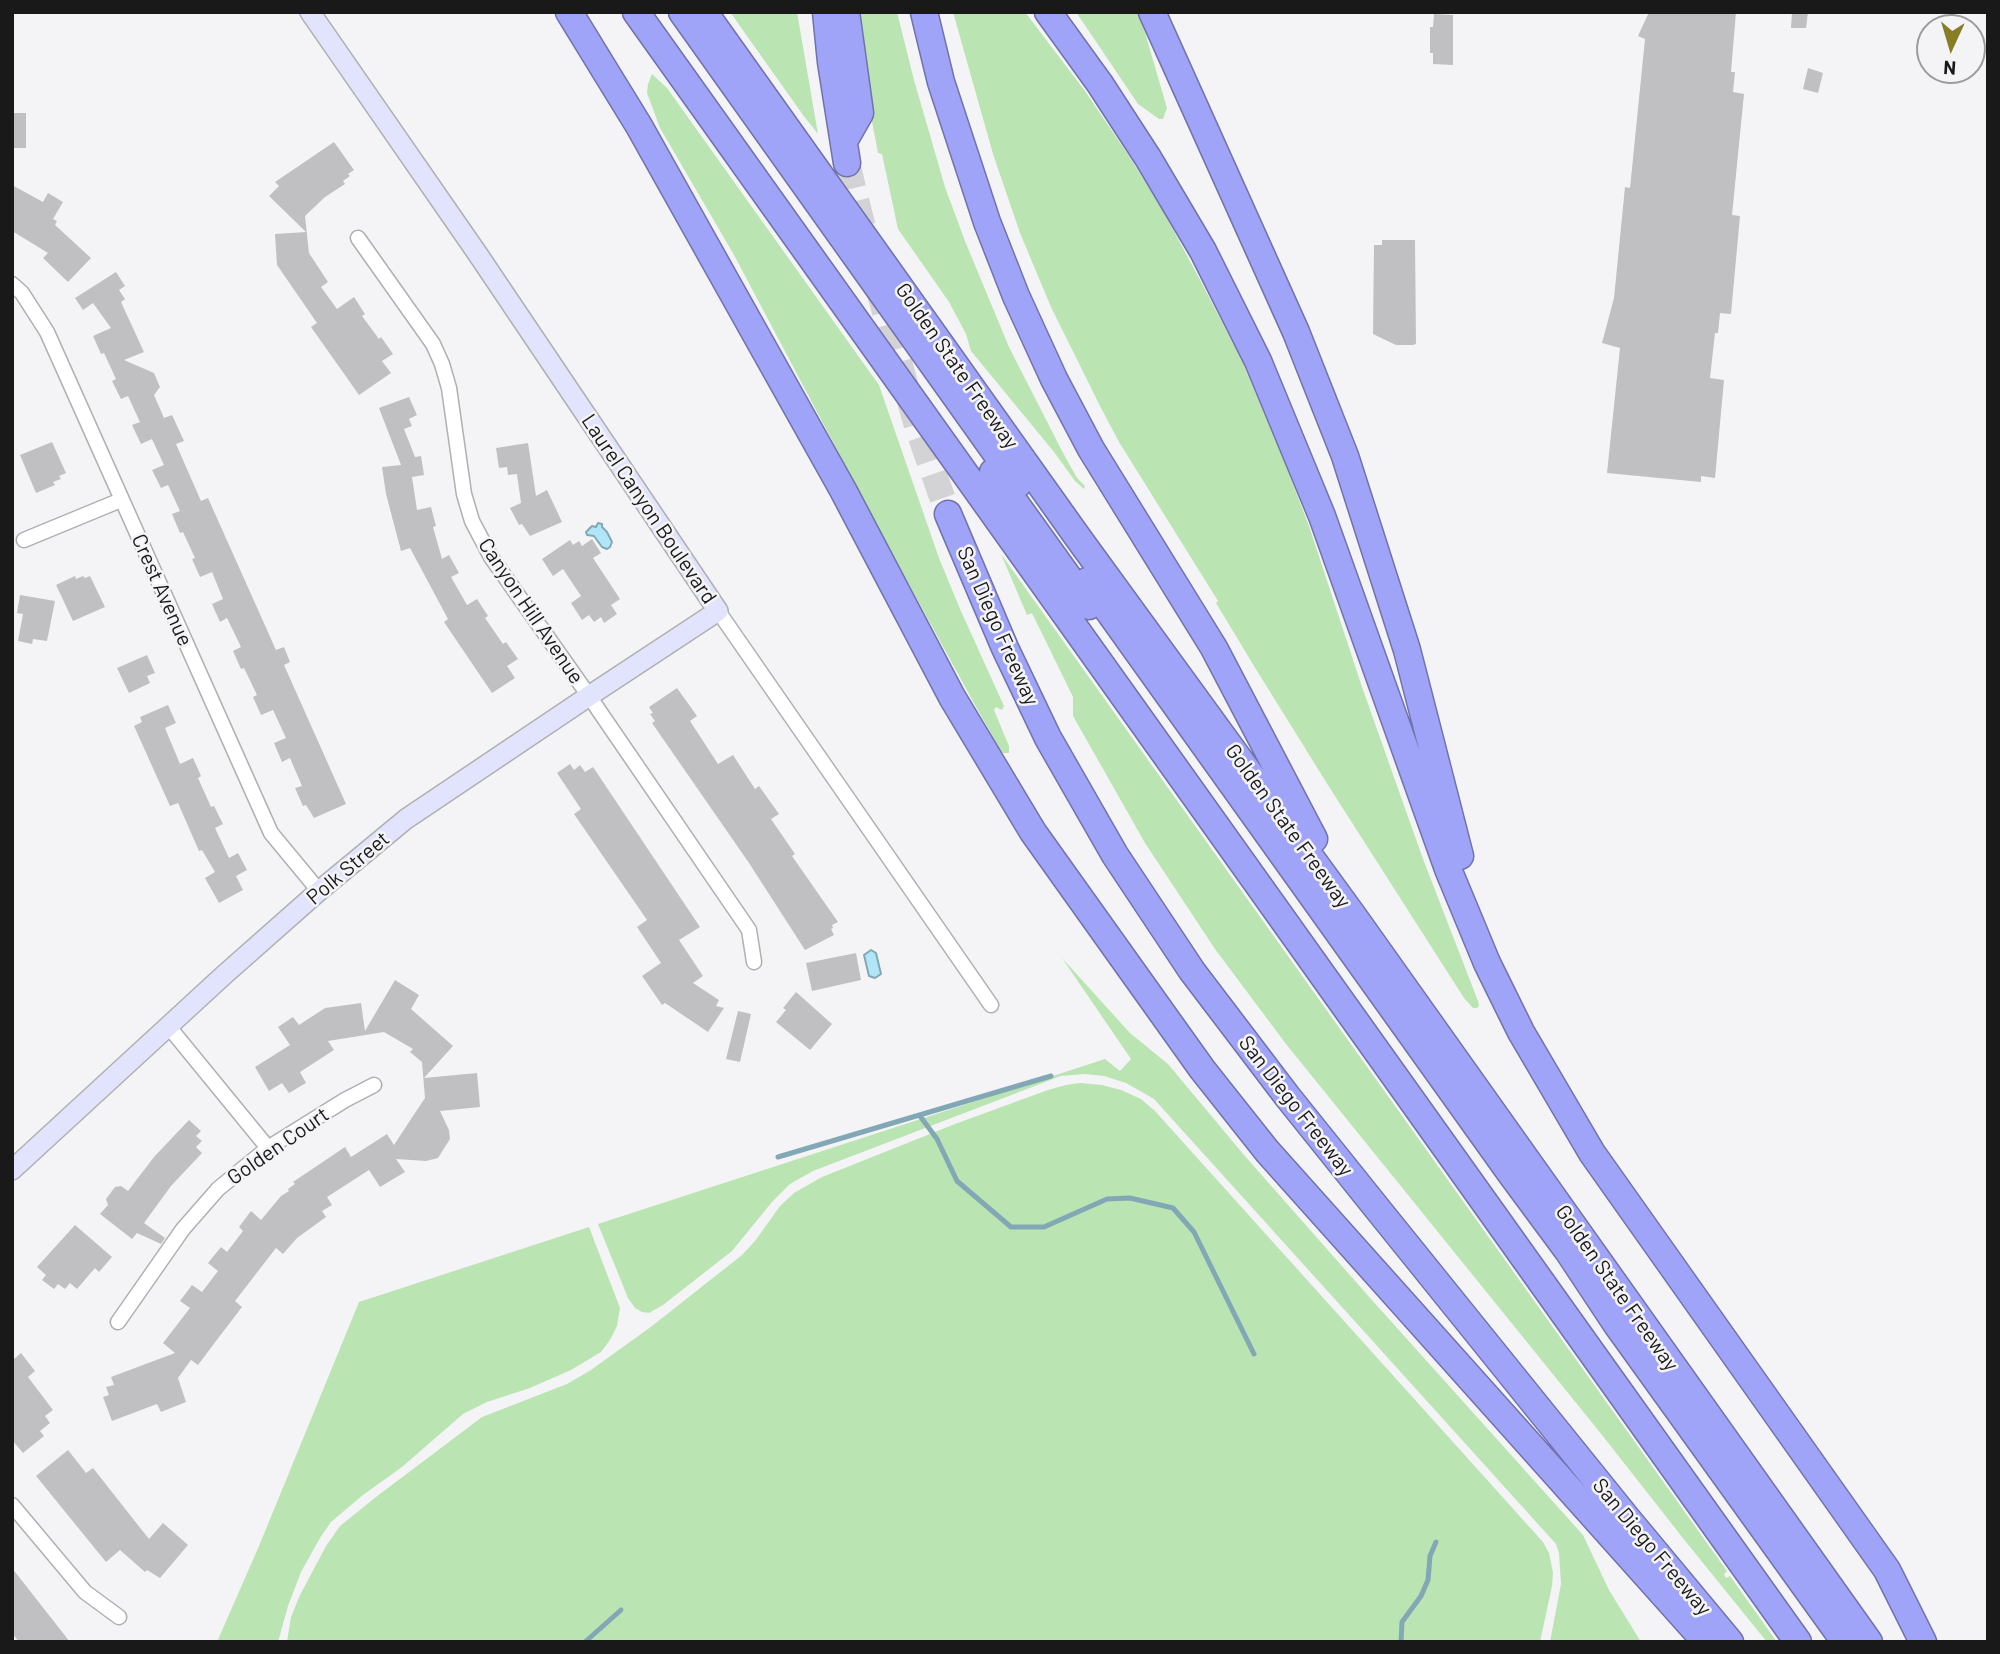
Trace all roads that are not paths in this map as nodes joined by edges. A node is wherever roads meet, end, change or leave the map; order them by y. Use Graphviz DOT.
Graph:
graph roads {
  1 [pos="310,12"];
  2 [pos="569,12"];
  3 [pos="636,12"];
  4 [pos="682,12"];
  5 [pos="704,12"];
  6 [pos="826,12"];
  7 [pos="846,12"];
  8 [pos="925,12"];
  9 [pos="1048,12"];
  10 [pos="1152,12"];
  11 [pos="358,238"];
  12 [pos="12,284"];
  13 [pos="951,453"];
  14 [pos="121,500"];
  15 [pos="948,514"];
  16 [pos="24,540"];
  17 [pos="718,611"];
  18 [pos="589,696"];
  19 [pos="319,891"];
  20 [pos="1354,917"];
  21 [pos="754,962"];
  22 [pos="1487,963"];
  23 [pos="990,1005"];
  24 [pos="169,1027"];
  25 [pos="374,1085"];
  26 [pos="268,1148"];
  27 [pos="12,1170"];
  28 [pos="118,1322"];
  29 [pos="12,1506"];
  30 [pos="118,1617"];
  31 [pos="1706,1642"];
  32 [pos="1730,1642"];
  33 [pos="1798,1642"];
  34 [pos="1828,1642"];
  35 [pos="1845,1642"];
  36 [pos="1869,1642"];
  37 [pos="1923,1642"];
  1 -- 17 [label="street, Laurel Canyon Boulevard"];
  2 -- 31 [label="highway"];
  3 -- 13 [label="highway"];
  4 -- 35 [label="highway"];
  5 -- 20 [label="highway, Golden State Freeway"];
  6 -- 7 [label="highway"];
  8 -- 20 [label="highway"];
  9 -- 22 [label="highway"];
  10 -- 22 [label="highway"];
  11 -- 18 [label="street, Canyon Hill Avenue"];
  12 -- 14 [label="street, Crest Avenue"];
  13 -- 33 [label="highway"];
  13 -- 34 [label="highway"];
  14 -- 16 [label="street"];
  14 -- 19 [label="street, Crest Avenue"];
  15 -- 32 [label="highway, San Diego Freeway"];
  17 -- 18 [label="street, Polk Street"];
  17 -- 23 [label="street, Laurel Canyon Boulevard"];
  18 -- 19 [label="street, Polk Street"];
  18 -- 21 [label="street, Canyon Hill Avenue"];
  19 -- 24 [label="street, Polk Street"];
  20 -- 36 [label="highway, Golden State Freeway"];
  22 -- 37 [label="highway"];
  24 -- 26 [label="street"];
  24 -- 27 [label="street, Polk Street"];
  25 -- 26 [label="street, Golden Court"];
  26 -- 28 [label="street, Golden Court"];
  29 -- 30 [label="street"];
}
